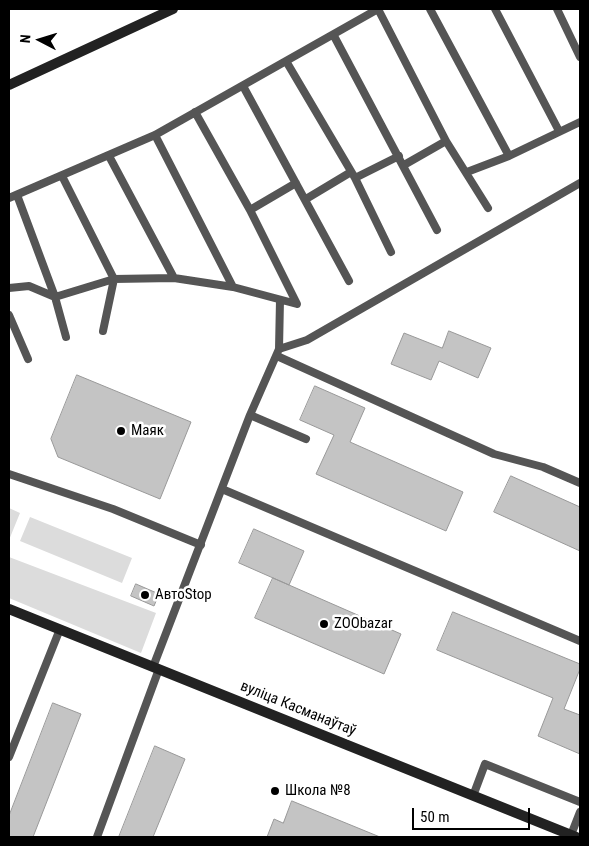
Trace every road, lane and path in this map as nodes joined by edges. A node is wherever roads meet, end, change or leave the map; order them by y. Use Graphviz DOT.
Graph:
graph roads {
  1 [pos="174,9"];
  2 [pos="378,9"];
  3 [pos="430,9"];
  4 [pos="495,9"];
  5 [pos="557,9"];
  6 [pos="334,36"];
  7 [pos="580,57"];
  8 [pos="286,61"];
  9 [pos="9,85"];
  10 [pos="243,86"];
  11 [pos="195,112"];
  12 [pos="580,122"];
  13 [pos="559,131"];
  14 [pos="155,135"];
  15 [pos="446,142"];
  16 [pos="108,156"];
  17 [pos="399,156"];
  18 [pos="509,156"];
  19 [pos="404,165"];
  20 [pos="467,172"];
  21 [pos="353,175"];
  22 [pos="62,176"];
  23 [pos="296,183"];
  24 [pos="580,183"];
  25 [pos="17,195"];
  26 [pos="9,198"];
  27 [pos="306,199"];
  28 [pos="488,208"];
  29 [pos="250,210"];
  30 [pos="437,230"];
  31 [pos="391,252"];
  32 [pos="174,278"];
  33 [pos="114,279"];
  34 [pos="349,281"];
  35 [pos="233,287"];
  36 [pos="9,288"];
  37 [pos="55,297"];
  38 [pos="280,300"];
  39 [pos="9,315"];
  40 [pos="103,331"];
  41 [pos="66,338"];
  42 [pos="278,353"];
  43 [pos="28,359"];
  44 [pos="250,415"];
  45 [pos="306,439"];
  46 [pos="9,474"];
  47 [pos="580,483"];
  48 [pos="222,489"];
  49 [pos="201,545"];
  50 [pos="9,609"];
  51 [pos="60,629"];
  52 [pos="580,641"];
  53 [pos="156,668"];
  54 [pos="9,757"];
  55 [pos="472,796"];
  56 [pos="580,802"];
  57 [pos="580,812"];
  58 [pos="573,836"];
  59 [pos="97,837"];
  1 -- 9 [label="street"];
  2 -- 6 [label="lane"];
  2 -- 15 [label="lane"];
  3 -- 18 [label="lane"];
  4 -- 13 [label="lane"];
  5 -- 7 [label="lane"];
  6 -- 8 [label="lane"];
  6 -- 17 [label="lane"];
  8 -- 10 [label="lane"];
  8 -- 21 [label="lane"];
  10 -- 11 [label="lane"];
  10 -- 23 [label="lane"];
  11 -- 14 [label="lane"];
  11 -- 29 [label="lane"];
  12 -- 13 [label="lane"];
  13 -- 18 [label="lane"];
  14 -- 16 [label="lane"];
  14 -- 35 [label="lane"];
  15 -- 19 [label="lane"];
  15 -- 20 [label="lane"];
  16 -- 22 [label="lane"];
  16 -- 32 [label="lane"];
  17 -- 19 [label="lane"];
  17 -- 21 [label="lane"];
  18 -- 20 [label="lane"];
  19 -- 30 [label="lane"];
  20 -- 28 [label="lane"];
  21 -- 27 [label="lane"];
  21 -- 31 [label="lane"];
  22 -- 25 [label="lane"];
  22 -- 33 [label="lane"];
  23 -- 27 [label="lane"];
  23 -- 29 [label="lane"];
  24 -- 42 [label="lane"];
  25 -- 26 [label="lane"];
  25 -- 37 [label="lane"];
  27 -- 34 [label="lane"];
  29 -- 38 [label="lane"];
  32 -- 33 [label="lane"];
  32 -- 35 [label="lane"];
  33 -- 37 [label="lane"];
  33 -- 40 [label="lane"];
  35 -- 38 [label="lane"];
  36 -- 37 [label="lane"];
  37 -- 41 [label="lane"];
  38 -- 42 [label="lane"];
  39 -- 43 [label="lane"];
  42 -- 44 [label="lane"];
  42 -- 47 [label="lane"];
  44 -- 45 [label="lane"];
  44 -- 48 [label="lane"];
  46 -- 49 [label="lane"];
  48 -- 49 [label="lane"];
  48 -- 52 [label="lane"];
  49 -- 53 [label="lane"];
  50 -- 51 [label="street, вуліца Касманаўтаў"];
  51 -- 53 [label="street, вуліца Касманаўтаў"];
  51 -- 54 [label="lane"];
  53 -- 55 [label="street, вуліца Касманаўтаў"];
  53 -- 59 [label="lane"];
  55 -- 56 [label="lane"];
  55 -- 58 [label="street, вуліца Касманаўтаў"];
  57 -- 58 [label="lane"];
}
